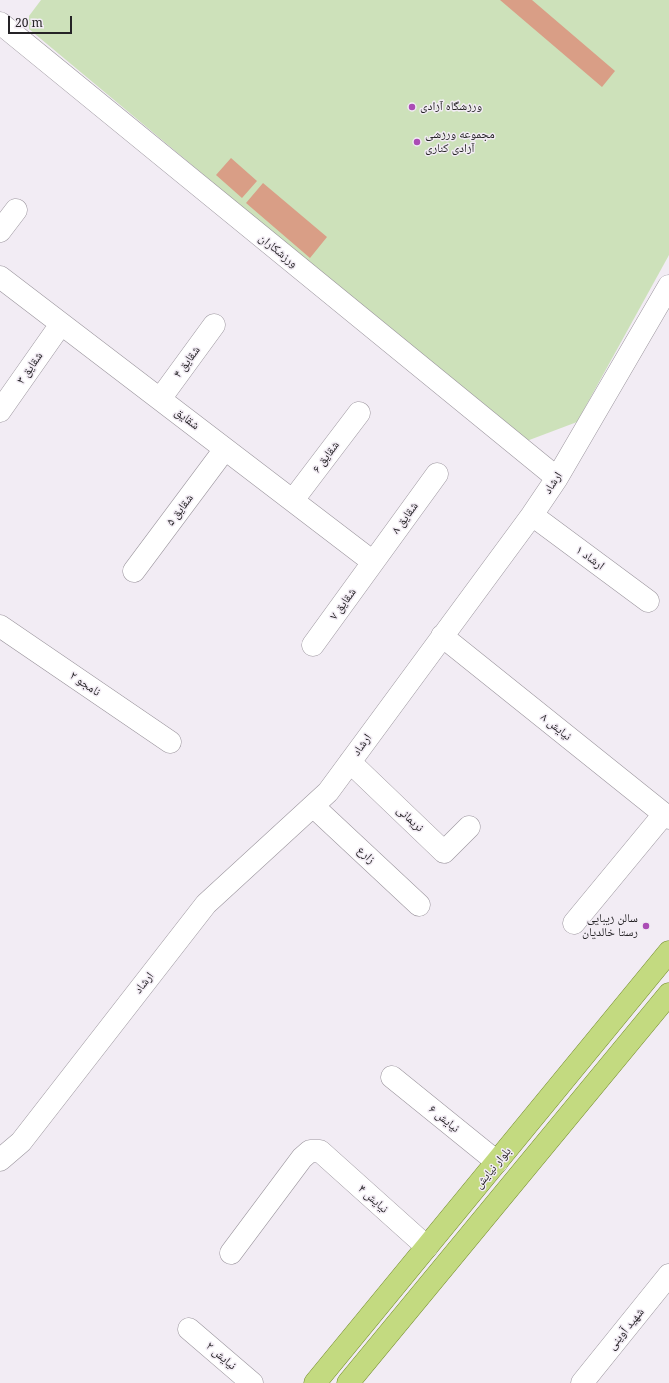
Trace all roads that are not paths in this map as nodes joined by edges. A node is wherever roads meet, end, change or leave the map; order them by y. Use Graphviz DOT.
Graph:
graph roads {
  1 [pos="0,23"];
  2 [pos="16,210"];
  3 [pos="0,231"];
  4 [pos="0,277"];
  5 [pos="667,296"];
  6 [pos="61,324"];
  7 [pos="214,325"];
  8 [pos="160,399"];
  9 [pos="0,412"];
  10 [pos="359,413"];
  11 [pos="225,449"];
  12 [pos="437,474"];
  13 [pos="557,478"];
  14 [pos="293,500"];
  15 [pos="532,515"];
  16 [pos="373,562"];
  17 [pos="134,571"];
  18 [pos="648,601"];
  19 [pos="0,626"];
  20 [pos="442,636"];
  21 [pos="313,645"];
  22 [pos="170,742"];
  23 [pos="350,762"];
  24 [pos="313,806"];
  25 [pos="666,816"];
  26 [pos="469,826"];
  27 [pos="419,905"];
  28 [pos="574,923"];
  29 [pos="669,952"];
  30 [pos="669,994"];
  31 [pos="392,1077"];
  32 [pos="0,1160"];
  33 [pos="497,1162"];
  34 [pos="427,1247"];
  35 [pos="231,1252"];
  36 [pos="669,1275"];
  37 [pos="189,1329"];
  38 [pos="252,1383"];
  39 [pos="315,1383"];
  40 [pos="348,1383"];
  41 [pos="582,1383"];
  1 -- 13 [label="street, ورزشکاران"];
  2 -- 3 [label="street"];
  4 -- 6 [label="street, شقایق"];
  5 -- 13 [label="street, ارشاد"];
  6 -- 8 [label="street, شقایق"];
  6 -- 9 [label="street, شقایق ۳"];
  7 -- 8 [label="street, شقایق ۴"];
  8 -- 11 [label="street, شقایق"];
  10 -- 14 [label="street, شقایق ۶"];
  11 -- 14 [label="street, شقایق"];
  11 -- 17 [label="street, شقایق ۵"];
  12 -- 16 [label="street, شقایق ۸"];
  13 -- 15 [label="street, ارشاد"];
  14 -- 16 [label="street, شقایق"];
  15 -- 18 [label="street, ارشاد ۱"];
  15 -- 20 [label="street, ارشاد"];
  16 -- 21 [label="street, شقایق ۷"];
  19 -- 22 [label="street, نامجو ۲"];
  20 -- 23 [label="street, ارشاد"];
  20 -- 25 [label="street, نیایش ۸"];
  23 -- 24 [label="street, ارشاد"];
  23 -- 26 [label="street, نریمانی"];
  24 -- 27 [label="street, زارع"];
  24 -- 32 [label="street, ارشاد"];
  25 -- 28 [label="street"];
  29 -- 33 [label="main road, بلوار نیایش"];
  30 -- 40 [label="main road, بلوار نیایش"];
  31 -- 33 [label="street, نیایش ۶"];
  33 -- 34 [label="main road, بلوار نیایش"];
  34 -- 35 [label="street, نیایش ۴"];
  34 -- 39 [label="main road, بلوار نیایش"];
  36 -- 41 [label="street, شهید آوینی"];
  37 -- 38 [label="street, نیایش ۲"];
}
